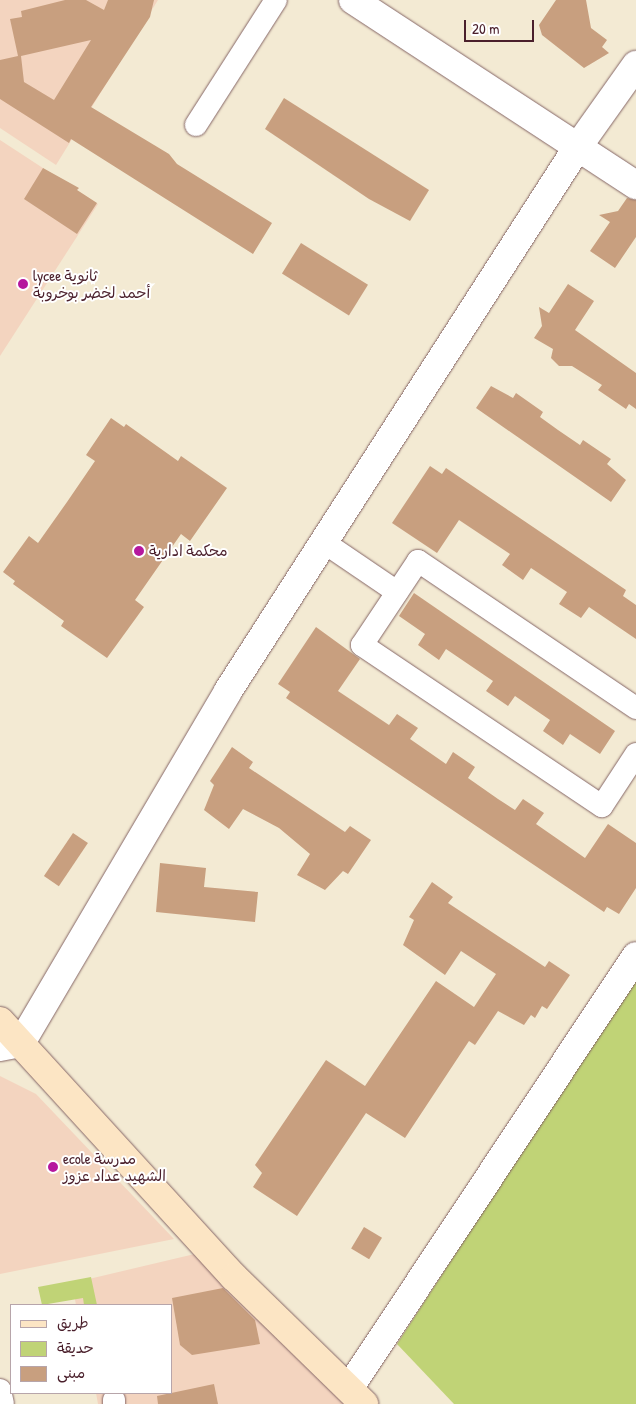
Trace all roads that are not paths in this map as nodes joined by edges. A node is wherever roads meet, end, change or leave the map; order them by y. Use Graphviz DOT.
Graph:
graph roads {
  1 [pos="276,0"];
  2 [pos="353,0"];
  3 [pos="636,65"];
  4 [pos="196,125"];
  5 [pos="577,148"];
  6 [pos="636,185"];
  7 [pos="325,543"];
  8 [pos="398,592"];
  9 [pos="636,708"];
  10 [pos="636,754"];
  11 [pos="636,956"];
  12 [pos="0,1021"];
  13 [pos="11,1045"];
  14 [pos="0,1390"];
  15 [pos="357,1396"];
  16 [pos="3,1404"];
  1 -- 4 [label="street"];
  2 -- 5 [label="street"];
  3 -- 5 [label="street"];
  5 -- 6 [label="street"];
  5 -- 7 [label="street"];
  7 -- 8 [label="street"];
  7 -- 13 [label="street"];
  8 -- 9 [label="street"];
  8 -- 10 [label="street"];
  11 -- 15 [label="street"];
  12 -- 13 [label="main road"];
  13 -- 15 [label="main road"];
  14 -- 16 [label="street"];
}
